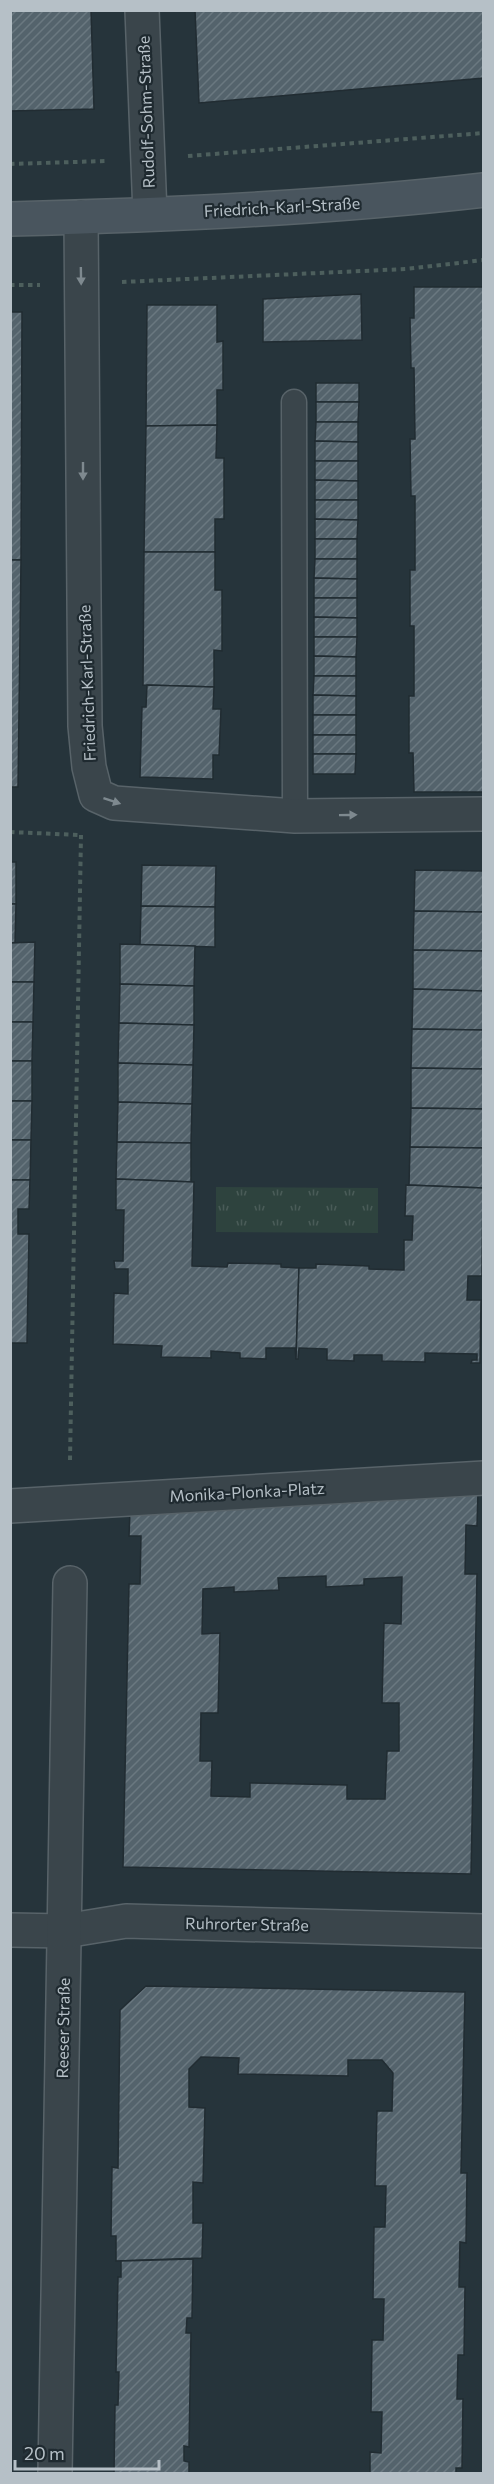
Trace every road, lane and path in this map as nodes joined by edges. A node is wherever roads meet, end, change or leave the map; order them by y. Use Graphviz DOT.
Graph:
graph roads {
  1 [pos="142,10"];
  2 [pos="483,133"];
  3 [pos="148,159"];
  4 [pos="10,164"];
  5 [pos="483,190"];
  6 [pos="150,214"];
  7 [pos="81,217"];
  8 [pos="10,219"];
  9 [pos="483,260"];
  10 [pos="81,283"];
  11 [pos="10,285"];
  12 [pos="294,402"];
  13 [pos="96,795"];
  14 [pos="483,814"];
  15 [pos="295,816"];
  16 [pos="10,832"];
  17 [pos="81,835"];
  18 [pos="483,1478"];
  19 [pos="69,1502"];
  20 [pos="10,1506"];
  21 [pos="70,1583"];
  22 [pos="10,1930"];
  23 [pos="65,1931"];
  24 [pos="483,1931"];
  25 [pos="55,2474"];
  1 -- 3 [label="street, Rudolf-Sohm-Straße"];
  2 -- 3 [label="path"];
  3 -- 4 [label="path"];
  3 -- 6 [label="street, Rudolf-Sohm-Straße"];
  5 -- 6 [label="main road, Friedrich-Karl-Straße"];
  6 -- 7 [label="main road, Friedrich-Karl-Straße"];
  7 -- 8 [label="main road, Friedrich-Karl-Straße"];
  7 -- 10 [label="street, Friedrich-Karl-Straße, one-way"];
  9 -- 10 [label="path"];
  10 -- 11 [label="path"];
  10 -- 13 [label="street, Friedrich-Karl-Straße, one-way"];
  12 -- 15 [label="lane"];
  13 -- 15 [label="street, one-way"];
  13 -- 17 [label="path"];
  15 -- 14 [label="street, one-way"];
  16 -- 17 [label="path"];
  17 -- 19 [label="path"];
  18 -- 19 [label="street, Monika-Plonka-Platz"];
  19 -- 20 [label="street, Monika-Plonka-Platz"];
  21 -- 23 [label="street, Reeser Straße"];
  22 -- 23 [label="street, Ruhrorter Straße"];
  23 -- 24 [label="street, Ruhrorter Straße"];
  23 -- 25 [label="street, Reeser Straße"];
}
